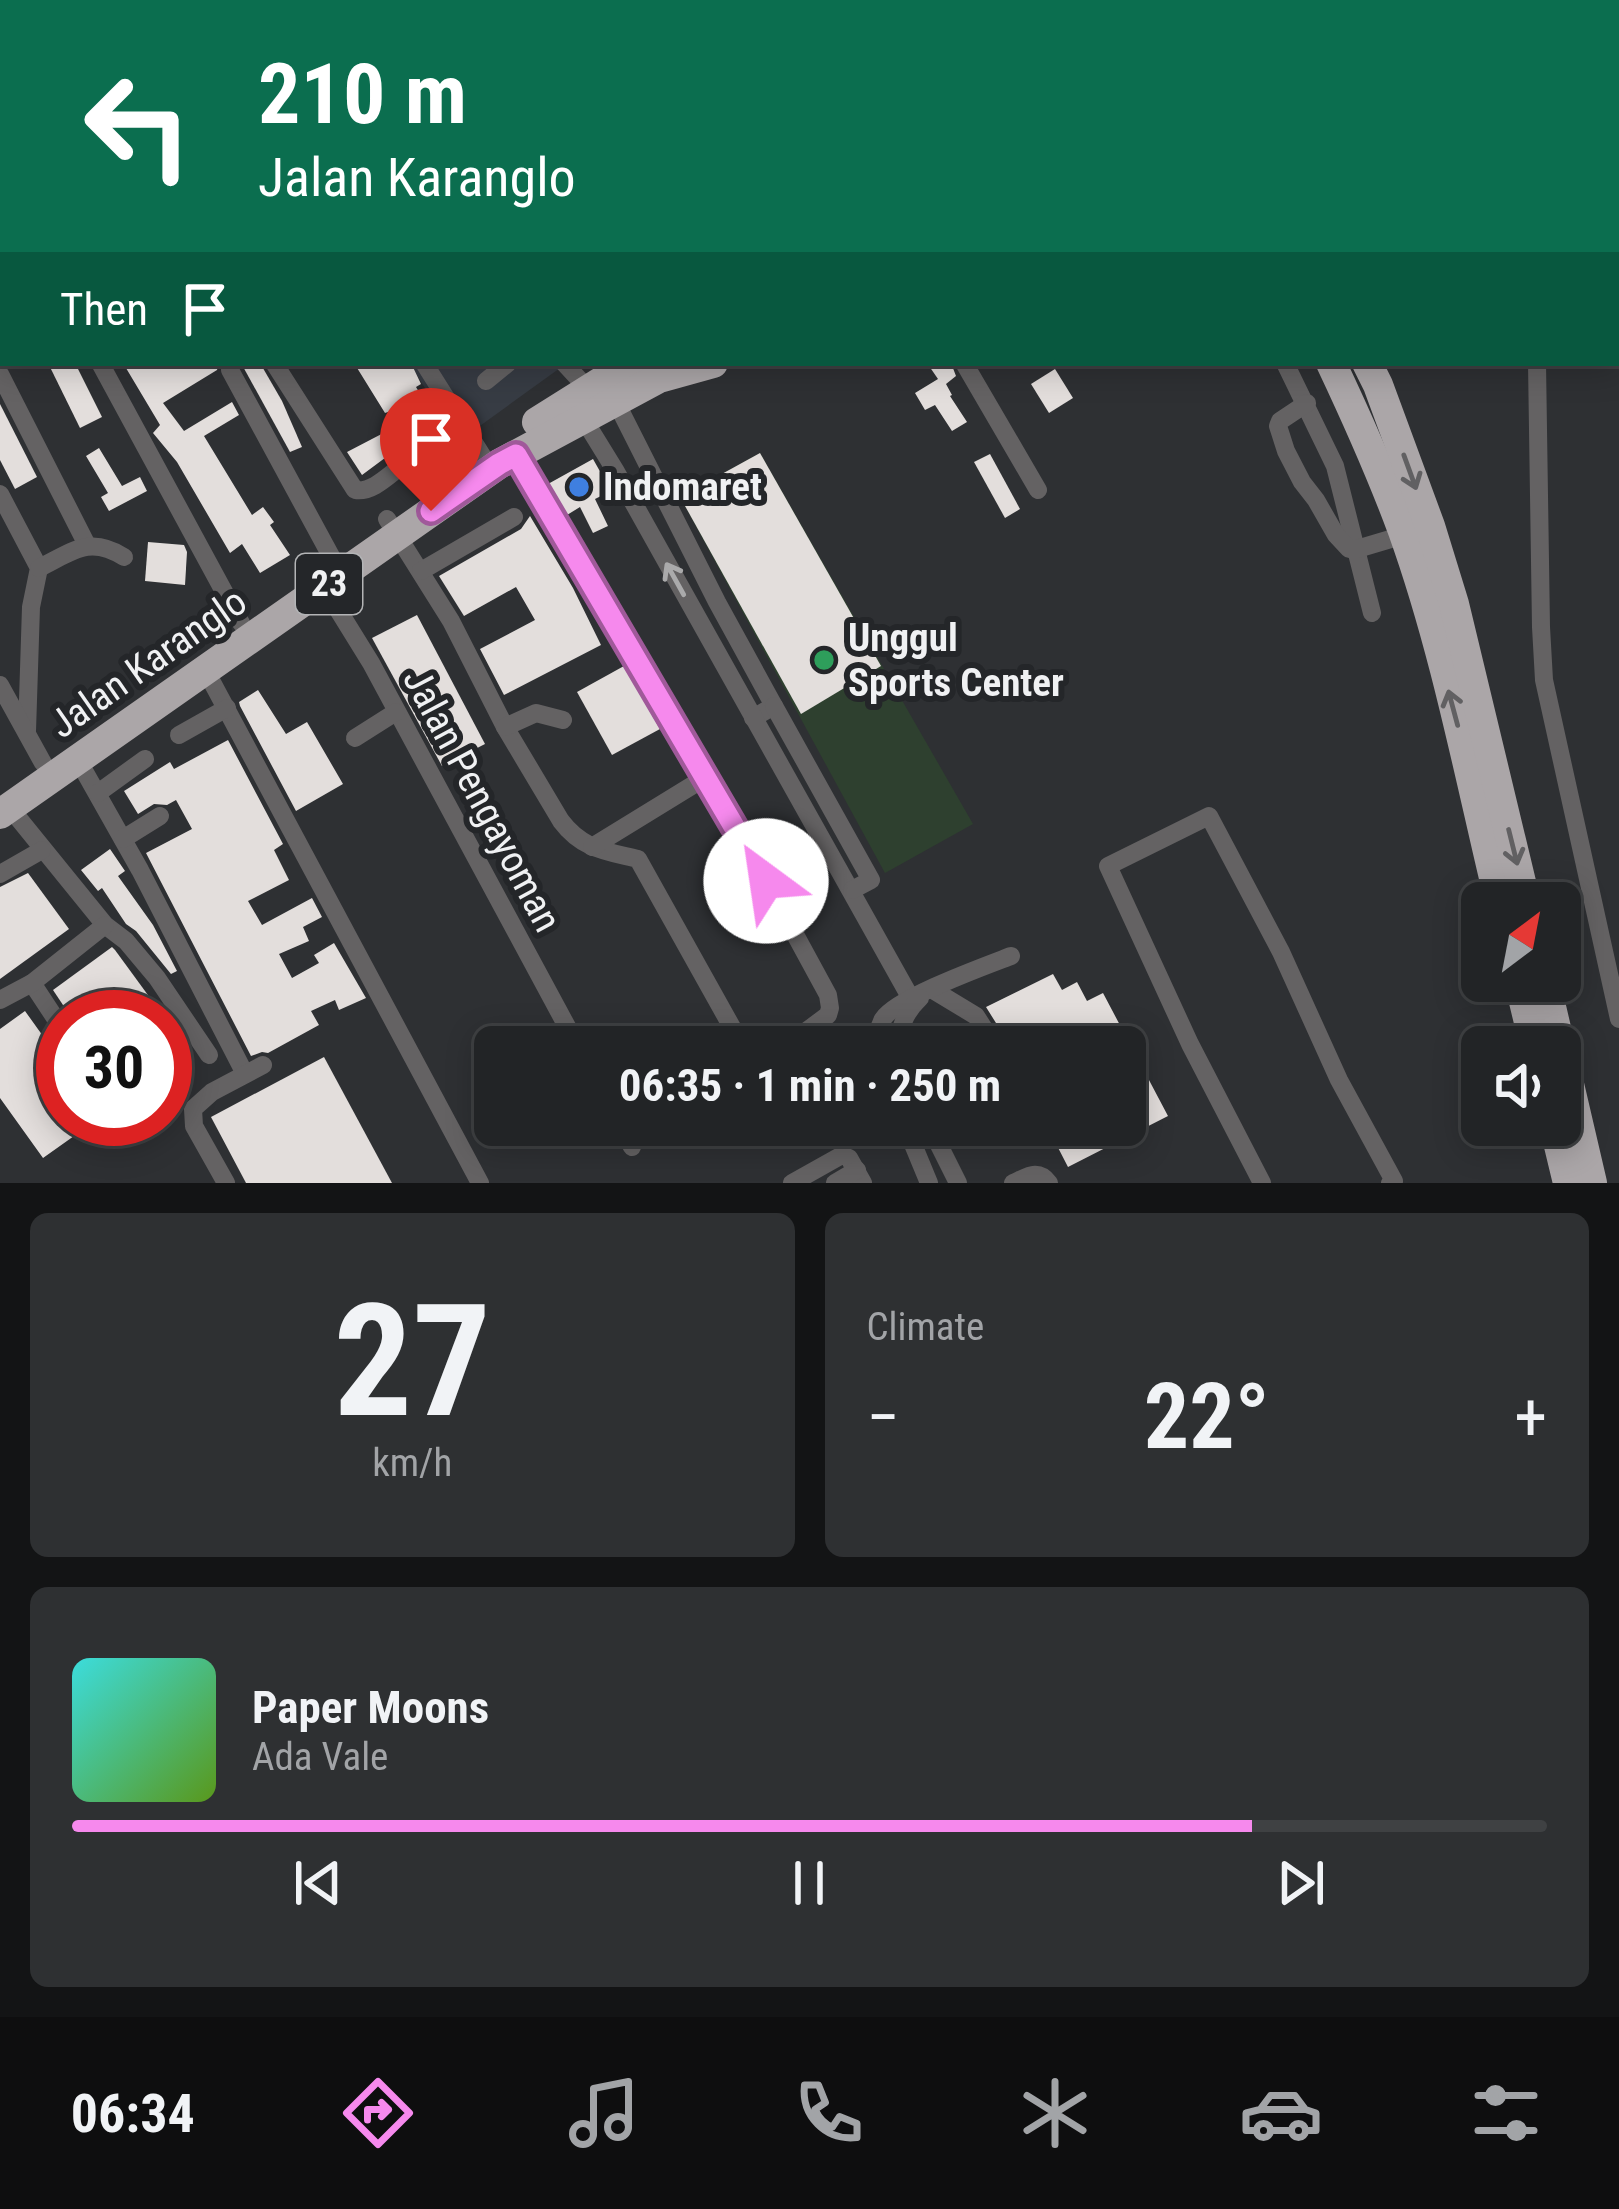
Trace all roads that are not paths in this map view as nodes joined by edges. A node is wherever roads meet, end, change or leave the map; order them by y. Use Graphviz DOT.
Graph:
graph roads {
  1 [pos="102,366"];
  2 [pos="276,366"];
  3 [pos="426,366"];
  4 [pos="504,366"];
  5 [pos="566,366"];
  6 [pos="628,366"];
  7 [pos="966,366"];
  8 [pos="1288,366"];
  9 [pos="1320,366"];
  10 [pos="1332,366"];
  11 [pos="1368,366"];
  12 [pos="1537,366"];
  13 [pos="230,370"];
  14 [pos="670,371"];
  15 [pos="0,374"];
  16 [pos="486,381"];
  17 [pos="596,403"];
  18 [pos="1307,403"];
  19 [pos="643,454"];
  20 [pos="516,455"];
  21 [pos="483,457"];
  22 [pos="400,467"];
  23 [pos="615,470"];
  24 [pos="377,484"];
  25 [pos="1038,490"];
  26 [pos="0,494"];
  27 [pos="514,517"];
  28 [pos="394,522"];
  29 [pos="1396,537"];
  30 [pos="87,545"];
  31 [pos="1357,549"];
  32 [pos="124,556"];
  33 [pos="39,568"];
  34 [pos="422,571"];
  35 [pos="328,573"];
  36 [pos="717,602"];
  37 [pos="1372,613"];
  38 [pos="694,614"];
  39 [pos="241,623"];
  40 [pos="730,627"];
  41 [pos="708,639"];
  42 [pos="206,671"];
  43 [pos="0,685"];
  44 [pos="774,706"];
  45 [pos="227,708"];
  46 [pos="396,712"];
  47 [pos="753,718"];
  48 [pos="563,719"];
  49 [pos="505,727"];
  50 [pos="27,731"];
  51 [pos="179,735"];
  52 [pos="355,738"];
  53 [pos="145,759"];
  54 [pos="78,760"];
  55 [pos="43,763"];
  56 [pos="706,777"];
  57 [pos="98,793"];
  58 [pos="3,803"];
  59 [pos="160,816"];
  60 [pos="627,827"];
  61 [pos="123,839"];
  62 [pos="592,847"];
  63 [pos="42,850"];
  64 [pos="638,859"];
  65 [pos="0,874"];
  66 [pos="1495,882"];
  67 [pos="1521,882"];
  68 [pos="852,890"];
  69 [pos="105,925"];
  70 [pos="1011,956"];
  71 [pos="32,983"];
  72 [pos="37,990"];
  73 [pos="921,996"];
  74 [pos="0,1000"];
  75 [pos="1550,1002"];
  76 [pos="1619,1019"];
  77 [pos="567,1026"];
  78 [pos="731,1026"];
  79 [pos="813,1026"];
  80 [pos="883,1026"];
  81 [pos="905,1026"];
  82 [pos="982,1026"];
  83 [pos="209,1055"];
  84 [pos="913,1146"];
  85 [pos="940,1146"];
  86 [pos="1559,1146"];
  87 [pos="860,1176"];
  88 [pos="226,1183"];
  89 [pos="480,1183"];
  90 [pos="792,1183"];
  91 [pos="835,1183"];
  92 [pos="929,1183"];
  93 [pos="958,1183"];
  94 [pos="1013,1183"];
  95 [pos="1049,1183"];
  96 [pos="1262,1183"];
  97 [pos="1390,1183"];
  98 [pos="1568,1183"];
  99 [pos="1592,1183"];
  1 -- 39 [label="street"];
  2 -- 24 [label="street"];
  3 -- 21 [label="street"];
  4 -- 16 [label="street"];
  5 -- 17 [label="street"];
  6 -- 17 [label="highway, Jalan Karanglo / 23"];
  7 -- 25 [label="street"];
  8 -- 18 [label="street"];
  9 -- 29 [label="highway"];
  10 -- 29 [label="highway"];
  11 -- 67 [label="highway, one-way"];
  12 -- 76 [label="street"];
  13 -- 35 [label="street, Jalan Pengayoman"];
  14 -- 17 [label="highway, Jalan Karanglo / 23"];
  15 -- 30 [label="street"];
  17 -- 19 [label="street"];
  17 -- 20 [label="highway, Jalan Karanglo / 23"];
  17 -- 21 [label="highway, Jalan Karanglo / 23"];
  17 -- 23 [label="street"];
  18 -- 31 [label="street"];
  18 -- 31 [label="street"];
  19 -- 23 [label="street"];
  19 -- 36 [label="street"];
  20 -- 28 [label="highway, Jalan Karanglo / 23"];
  20 -- 56 [label="street"];
  21 -- 28 [label="highway, Jalan Karanglo / 23"];
  22 -- 24 [label="street"];
  38 -- 23 [label="street, one-way"];
  24 -- 28 [label="street"];
  26 -- 33 [label="street"];
  27 -- 34 [label="street"];
  28 -- 34 [label="street"];
  28 -- 35 [label="highway, Jalan Karanglo / 23"];
  29 -- 31 [label="street"];
  66 -- 29 [label="highway, one-way"];
  30 -- 32 [label="street"];
  30 -- 33 [label="street"];
  31 -- 37 [label="street"];
  33 -- 50 [label="street"];
  34 -- 49 [label="street"];
  35 -- 39 [label="highway, Jalan Karanglo / 23"];
  35 -- 42 [label="highway, Jalan Karanglo / 23"];
  35 -- 46 [label="street, Jalan Pengayoman"];
  36 -- 38 [label="street"];
  36 -- 40 [label="street"];
  38 -- 41 [label="street"];
  39 -- 55 [label="highway, Jalan Karanglo / 23"];
  40 -- 41 [label="street"];
  40 -- 44 [label="street"];
  41 -- 47 [label="street"];
  42 -- 45 [label="street"];
  42 -- 54 [label="highway, Jalan Karanglo / 23"];
  43 -- 50 [label="street"];
  44 -- 47 [label="street"];
  44 -- 68 [label="street"];
  45 -- 51 [label="street"];
  45 -- 89 [label="street"];
  46 -- 52 [label="street"];
  46 -- 77 [label="street, Jalan Pengayoman"];
  47 -- 68 [label="street"];
  48 -- 49 [label="street"];
  49 -- 62 [label="street"];
  50 -- 55 [label="street"];
  53 -- 57 [label="street"];
  54 -- 57 [label="street"];
  54 -- 58 [label="highway, Jalan Karanglo / 23"];
  55 -- 58 [label="highway, Jalan Karanglo / 23"];
  56 -- 60 [label="street"];
  56 -- 79 [label="street"];
  57 -- 61 [label="street"];
  58 -- 63 [label="street"];
  59 -- 61 [label="street"];
  60 -- 62 [label="street"];
  60 -- 64 [label="street"];
  61 -- 88 [label="street"];
  62 -- 64 [label="street"];
  63 -- 65 [label="street"];
  63 -- 69 [label="street"];
  64 -- 78 [label="street"];
  68 -- 73 [label="street"];
  69 -- 71 [label="street"];
  69 -- 83 [label="street"];
  70 -- 73 [label="street"];
  71 -- 72 [label="street"];
  71 -- 74 [label="street"];
  73 -- 80 [label="street"];
  73 -- 81 [label="street"];
  73 -- 82 [label="street"];
  75 -- 99 [label="highway"];
  84 -- 92 [label="street"];
  85 -- 93 [label="street"];
  86 -- 98 [label="highway"];
  87 -- 90 [label="street"];
  87 -- 91 [label="street"];
  94 -- 95 [label="street"];
  96 -- 97 [label="street"];
}
